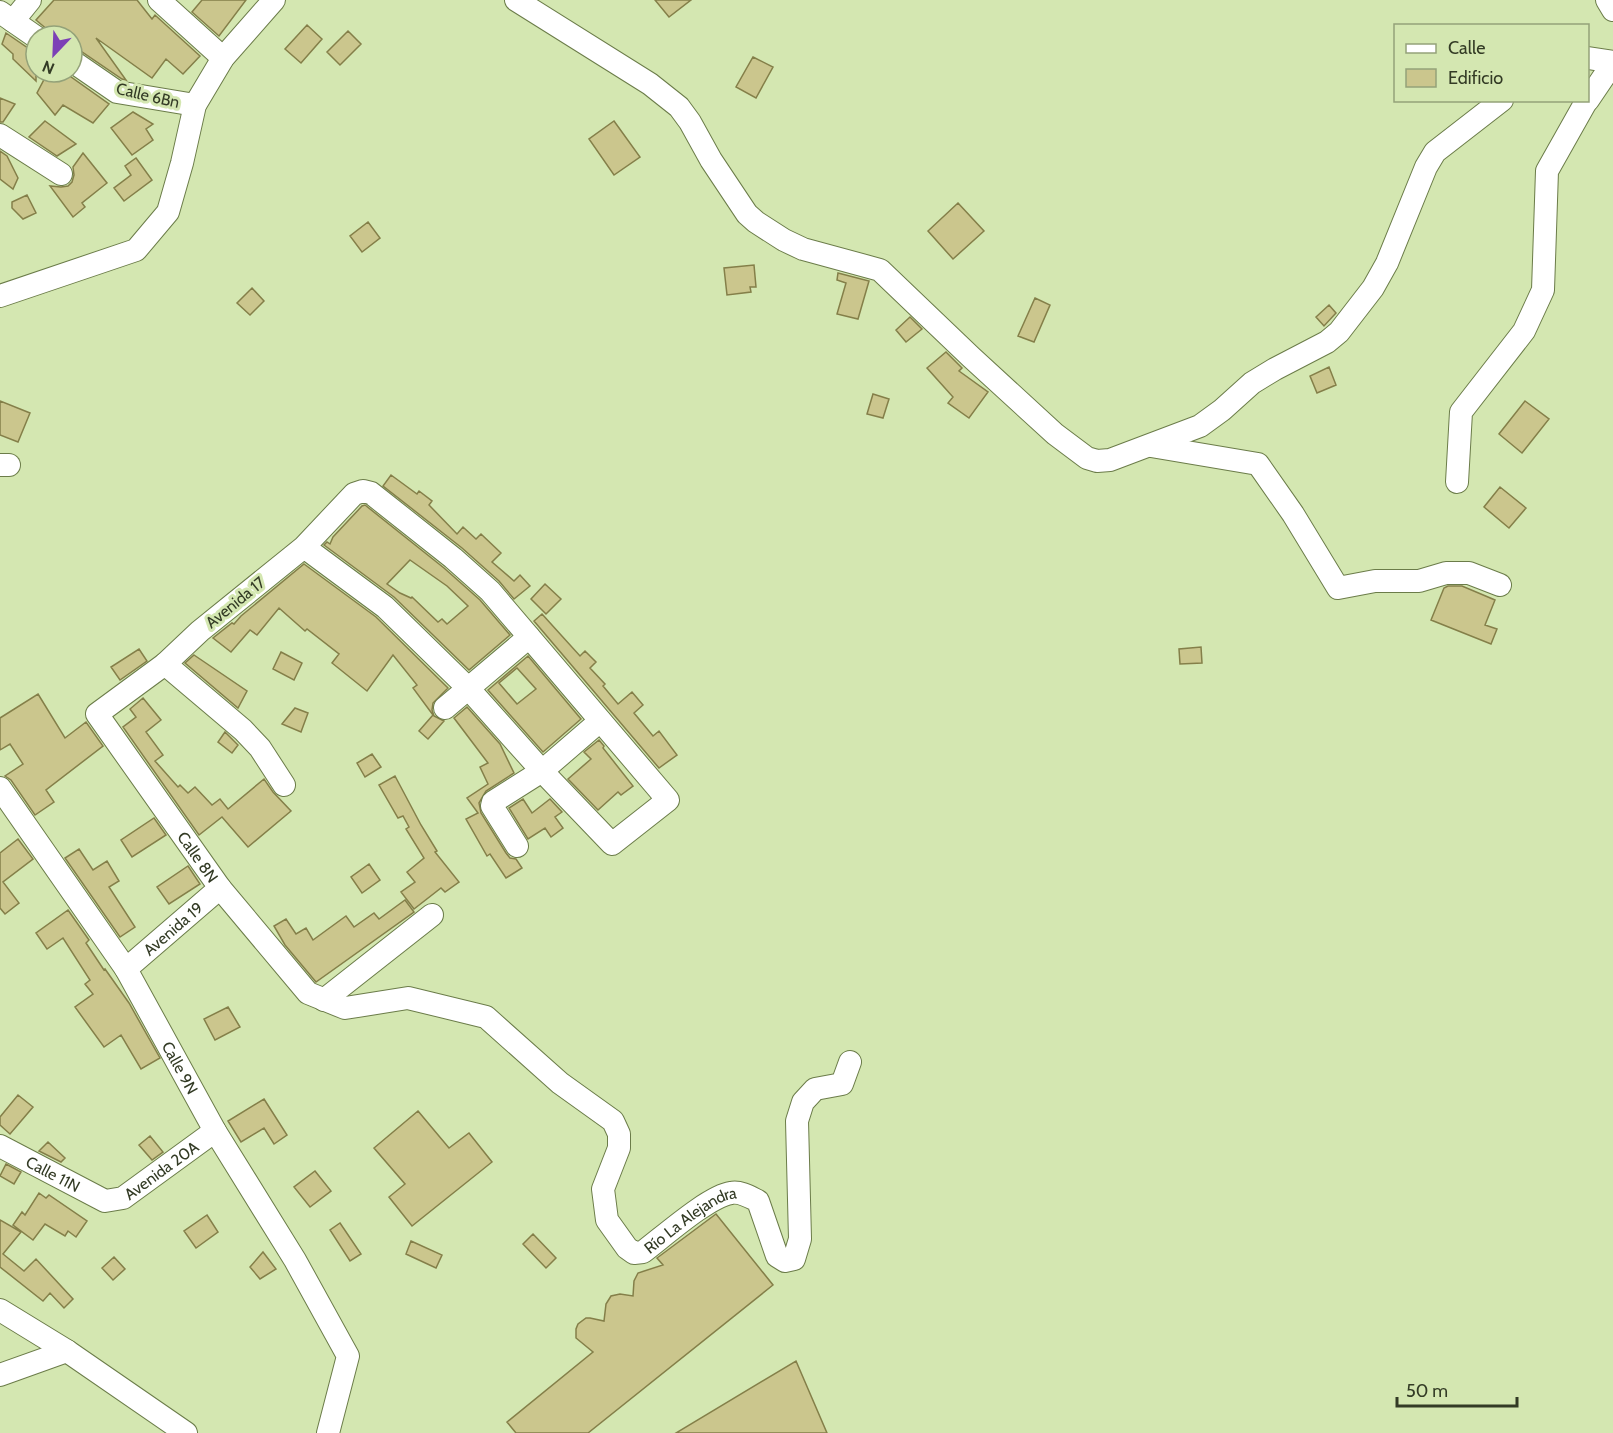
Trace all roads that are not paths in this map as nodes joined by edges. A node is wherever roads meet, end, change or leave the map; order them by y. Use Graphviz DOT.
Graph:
graph roads {
  1 [pos="30,0"];
  2 [pos="159,0"];
  3 [pos="274,0"];
  4 [pos="516,0"];
  5 [pos="1607,0"];
  6 [pos="1613,10"];
  7 [pos="5,19"];
  8 [pos="24,30"];
  9 [pos="1606,57"];
  10 [pos="223,58"];
  11 [pos="84,69"];
  12 [pos="1589,95"];
  13 [pos="1499,102"];
  14 [pos="1586,102"];
  15 [pos="195,105"];
  16 [pos="0,135"];
  17 [pos="61,174"];
  18 [pos="0,296"];
  19 [pos="1149,446"];
  20 [pos="1456,482"];
  21 [pos="304,547"];
  22 [pos="1500,585"];
  23 [pos="529,637"];
  24 [pos="165,664"];
  25 [pos="468,688"];
  26 [pos="445,708"];
  27 [pos="97,714"];
  28 [pos="600,721"];
  29 [pos="542,771"];
  30 [pos="284,785"];
  31 [pos="0,788"];
  32 [pos="517,846"];
  33 [pos="220,888"];
  34 [pos="432,915"];
  35 [pos="126,969"];
  36 [pos="316,996"];
  37 [pos="850,1062"];
  38 [pos="215,1131"];
  39 [pos="0,1146"];
  40 [pos="105,1200"];
  41 [pos="0,1311"];
  42 [pos="67,1351"];
  43 [pos="0,1375"];
  44 [pos="186,1433"];
  45 [pos="328,1433"];
  1 -- 7 [label="street"];
  2 -- 10 [label="street"];
  3 -- 10 [label="street"];
  4 -- 19 [label="street"];
  5 -- 6 [label="street"];
  7 -- 8 [label="street"];
  9 -- 12 [label="street"];
  10 -- 15 [label="street"];
  11 -- 15 [label="street, Calle 6Bn"];
  13 -- 19 [label="street"];
  14 -- 20 [label="street"];
  15 -- 18 [label="street"];
  16 -- 17 [label="street"];
  19 -- 22 [label="street"];
  21 -- 23 [label="street, Avenida 17"];
  21 -- 24 [label="street, Avenida 17"];
  21 -- 25 [label="street"];
  23 -- 25 [label="street"];
  23 -- 28 [label="street"];
  24 -- 27 [label="street, Avenida 17"];
  24 -- 30 [label="street"];
  25 -- 26 [label="street"];
  25 -- 29 [label="street"];
  27 -- 33 [label="street, Calle 8N"];
  28 -- 29 [label="street"];
  28 -- 29 [label="street"];
  29 -- 32 [label="street"];
  31 -- 35 [label="street, Calle 9N"];
  33 -- 35 [label="street, Avenida 19"];
  33 -- 36 [label="street, Calle 8N"];
  34 -- 36 [label="street"];
  35 -- 38 [label="street, Calle 9N"];
  36 -- 37 [label="street, Río La Alejandra"];
  38 -- 40 [label="street, Avenida 20A"];
  38 -- 45 [label="street, Calle 9N"];
  39 -- 40 [label="street, Calle 11N"];
  41 -- 42 [label="street"];
  42 -- 43 [label="street"];
  42 -- 44 [label="street"];
}
